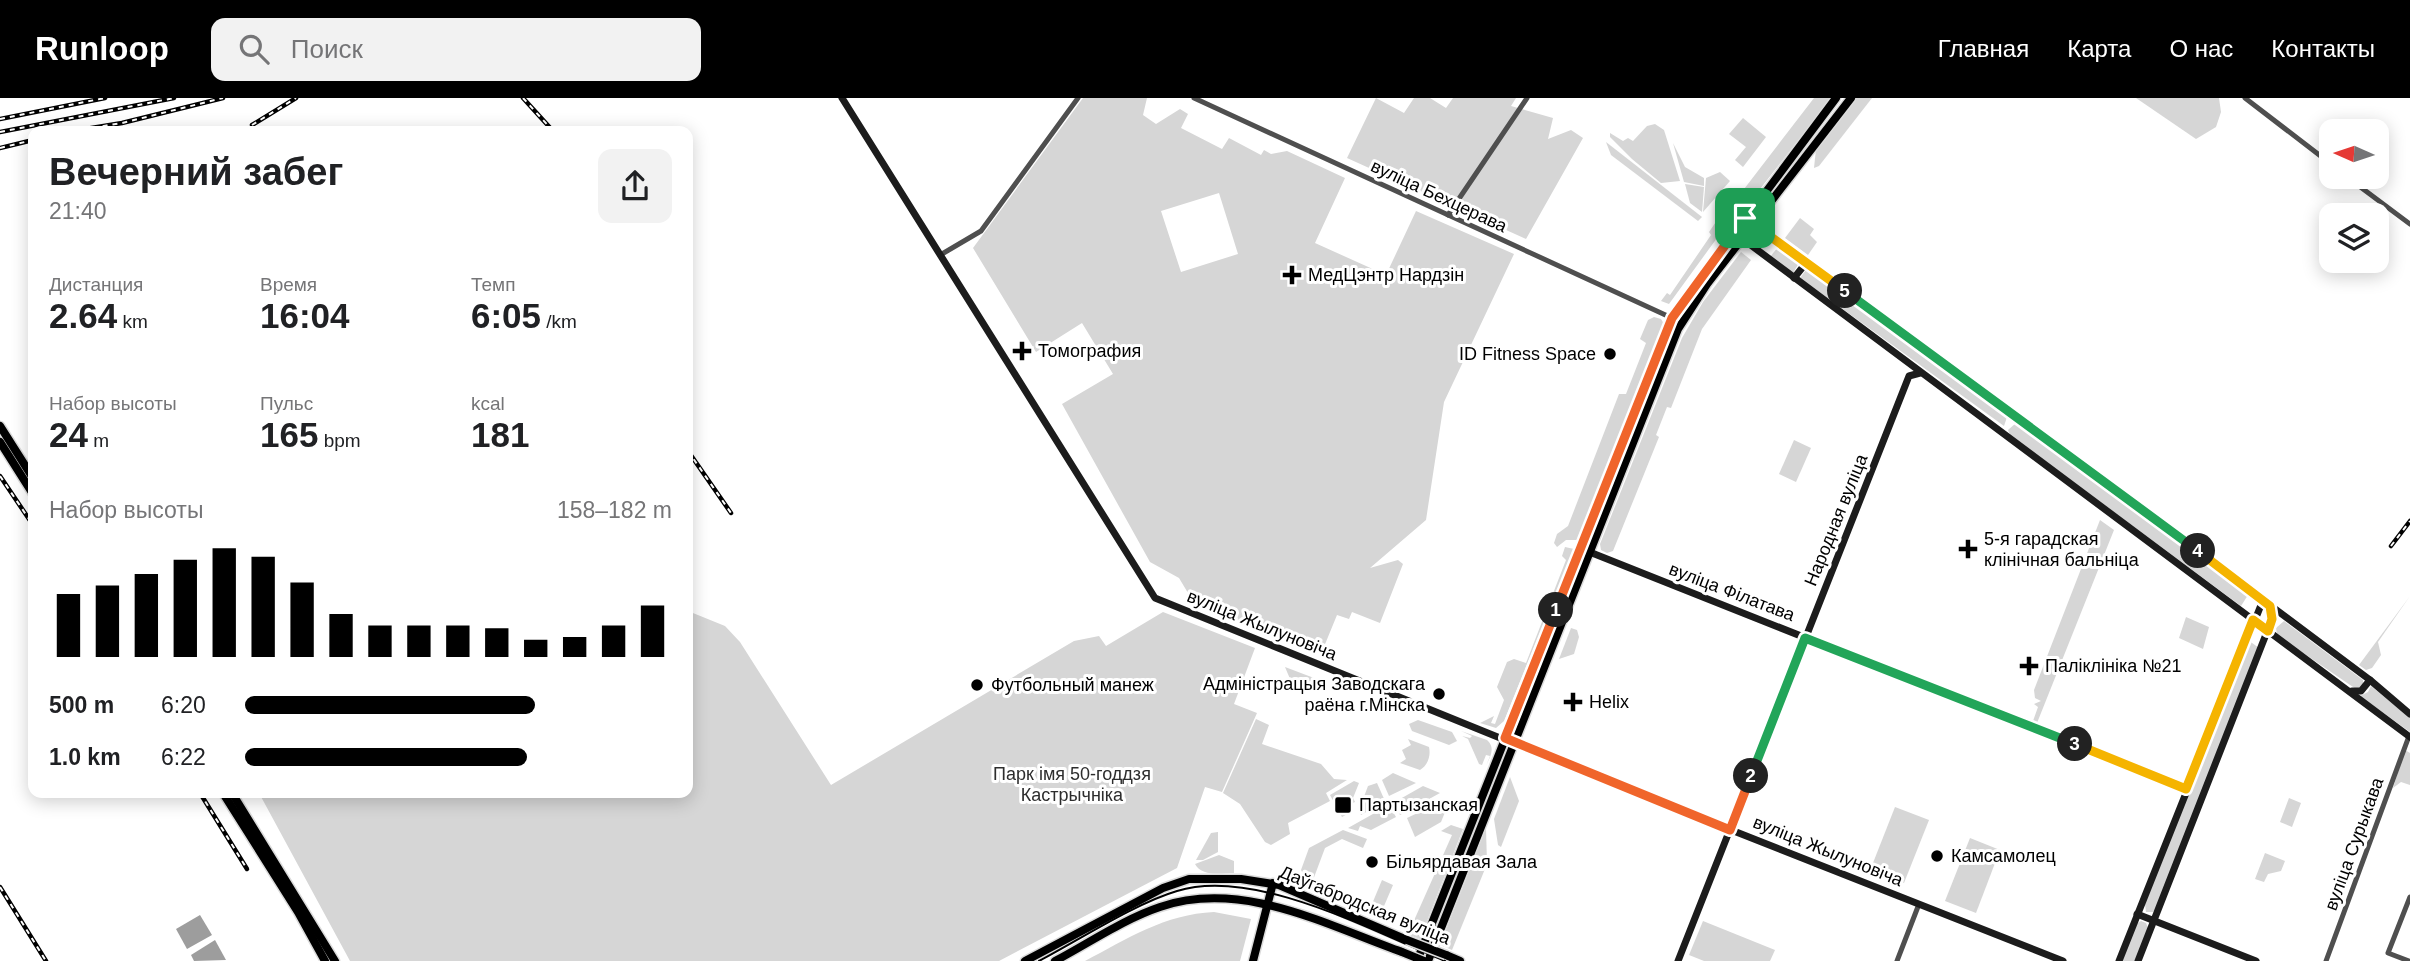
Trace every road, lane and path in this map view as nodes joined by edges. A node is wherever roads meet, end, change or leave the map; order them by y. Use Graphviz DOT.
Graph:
graph roads {
  1 [pos="842,98"];
  2 [pos="1078,98"];
  3 [pos="1194,98"];
  4 [pos="1527,98"];
  5 [pos="1836,98"];
  6 [pos="1851,98"];
  7 [pos="2245,98"];
  8 [pos="2319,155"];
  9 [pos="2363,189"];
  10 [pos="1448,215"];
  11 [pos="1745,218"];
  12 [pos="1754,224"];
  13 [pos="2410,224"];
  14 [pos="1733,233"];
  15 [pos="1742,240"];
  16 [pos="942,254"];
  17 [pos="1806,262"];
  18 [pos="1794,278"];
  19 [pos="1672,318"];
  20 [pos="1678,330"];
  21 [pos="1920,373"];
  22 [pos="0,426"];
  23 [pos="0,442"];
  24 [pos="28,470"];
  25 [pos="28,486"];
  26 [pos="1580,548"];
  27 [pos="1589,552"];
  28 [pos="2263,600"];
  29 [pos="2270,606"];
  30 [pos="2253,620"];
  31 [pos="2268,631"];
  32 [pos="1805,638"];
  33 [pos="2370,680"];
  34 [pos="2349,691"];
  35 [pos="2410,714"];
  36 [pos="2410,736"];
  37 [pos="1505,738"];
  38 [pos="1515,742"];
  39 [pos="2186,789"];
  40 [pos="226,798"];
  41 [pos="235,798"];
  42 [pos="1730,830"];
  43 [pos="1273,883"];
  44 [pos="2410,897"];
  45 [pos="1919,904"];
  46 [pos="1268,905"];
  47 [pos="2137,914"];
  48 [pos="2154,921"];
  49 [pos="1397,936"];
  50 [pos="1400,952"];
  51 [pos="325,961"];
  52 [pos="335,961"];
  53 [pos="1026,961"];
  54 [pos="1055,961"];
  55 [pos="1253,961"];
  56 [pos="1417,961"];
  57 [pos="1426,961"];
  58 [pos="1460,961"];
  59 [pos="1678,961"];
  60 [pos="1897,961"];
  61 [pos="2063,961"];
  62 [pos="2119,961"];
  63 [pos="2138,961"];
  64 [pos="2256,961"];
  65 [pos="2326,961"];
  66 [pos="2409,961"];
  1 -- 16 [label="main road, вуліца Жылуновіча"];
  2 -- 16 [label="street"];
  3 -- 10 [label="street, вуліца Бехцерава"];
  4 -- 10 [label="street"];
  5 -- 11 [label="main road"];
  6 -- 12 [label="main road"];
  7 -- 8 [label="street"];
  9 -- 13 [label="street"];
  10 -- 19 [label="street, вуліца Бехцерава"];
  11 -- 12 [label="main road"];
  11 -- 14 [label="main road"];
  12 -- 15 [label="main road"];
  12 -- 17 [label="main road"];
  14 -- 15 [label="main road"];
  14 -- 19 [label="main road"];
  15 -- 18 [label="main road"];
  15 -- 20 [label="main road"];
  16 -- 37 [label="main road, вуліца Жылуновіча"];
  17 -- 18 [label="main road"];
  17 -- 28 [label="main road"];
  18 -- 21 [label="main road"];
  19 -- 20 [label="main road"];
  19 -- 26 [label="main road"];
  20 -- 27 [label="main road"];
  21 -- 30 [label="main road"];
  21 -- 32 [label="main road, Народная вуліца"];
  22 -- 24 [label="main road"];
  23 -- 25 [label="main road"];
  26 -- 27 [label="main road, вуліца Філатава"];
  26 -- 37 [label="main road"];
  27 -- 32 [label="main road, вуліца Філатава"];
  27 -- 38 [label="main road"];
  28 -- 29 [label="main road"];
  28 -- 30 [label="main road"];
  29 -- 31 [label="main road"];
  29 -- 33 [label="main road"];
  30 -- 31 [label="main road"];
  30 -- 39 [label="main road"];
  31 -- 34 [label="main road"];
  31 -- 48 [label="main road"];
  32 -- 39 [label="main road, вуліца Філатава"];
  32 -- 42 [label="main road, Народная вуліца"];
  33 -- 34 [label="main road"];
  33 -- 35 [label="main road"];
  34 -- 36 [label="main road"];
  36 -- 65 [label="street, вуліца Сурыкава"];
  37 -- 38 [label="main road, вуліца Жылуновіча"];
  37 -- 56 [label="main road"];
  38 -- 42 [label="main road, вуліца Жылуновіча"];
  38 -- 57 [label="main road"];
  39 -- 47 [label="main road"];
  40 -- 51 [label="main road"];
  41 -- 52 [label="main road"];
  42 -- 45 [label="main road, вуліца Жылуновіча"];
  42 -- 59 [label="main road, Народная вуліца"];
  43 -- 46 [label="main road"];
  43 -- 49 [label="main road, Даўгабродская вуліца"];
  43 -- 53 [label="main road, Даўгабродская вуліца"];
  44 -- 66 [label="street"];
  45 -- 60 [label="street"];
  45 -- 61 [label="main road, вуліца Жылуновіча"];
  46 -- 50 [label="main road, Даўгабродская вуліца"];
  46 -- 54 [label="main road, Даўгабродская вуліца"];
  46 -- 55 [label="main road"];
  47 -- 48 [label="main road"];
  47 -- 62 [label="main road"];
  48 -- 63 [label="main road"];
  48 -- 64 [label="main road"];
  49 -- 50 [label="main road"];
  49 -- 58 [label="main road, Даўгабродская вуліца, bridge"];
  50 -- 57 [label="main road, Даўгабродская вуліца, bridge"];
}
